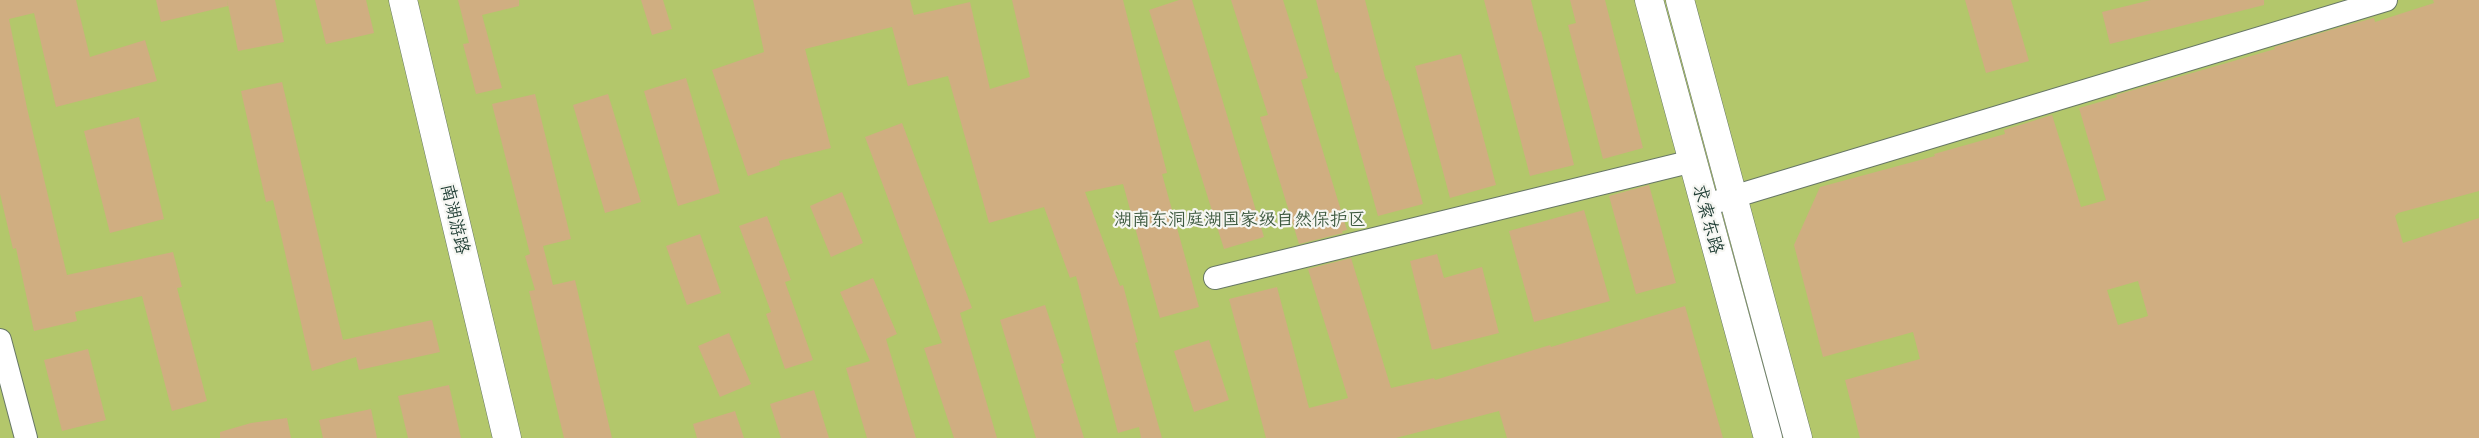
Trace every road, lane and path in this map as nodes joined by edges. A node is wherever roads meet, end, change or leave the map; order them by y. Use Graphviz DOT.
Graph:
graph roads {
  1 [pos="404,0"];
  2 [pos="1649,0"];
  3 [pos="1680,0"];
  4 [pos="2386,0"];
  5 [pos="1693,160"];
  6 [pos="1733,198"];
  7 [pos="1705,205"];
  8 [pos="1215,278"];
  9 [pos="0,340"];
  10 [pos="26,438"];
  11 [pos="508,438"];
  12 [pos="1768,438"];
  13 [pos="1798,438"];
  1 -- 11 [label="main road, 南湖游路"];
  2 -- 5 [label="main road, 求索东路"];
  3 -- 6 [label="main road, 求索东路"];
  4 -- 6 [label="street"];
  5 -- 7 [label="main road, 求索东路"];
  5 -- 8 [label="street"];
  6 -- 7 [label="street"];
  6 -- 13 [label="main road, 求索东路"];
  7 -- 12 [label="main road, 求索东路"];
  9 -- 10 [label="street"];
}
